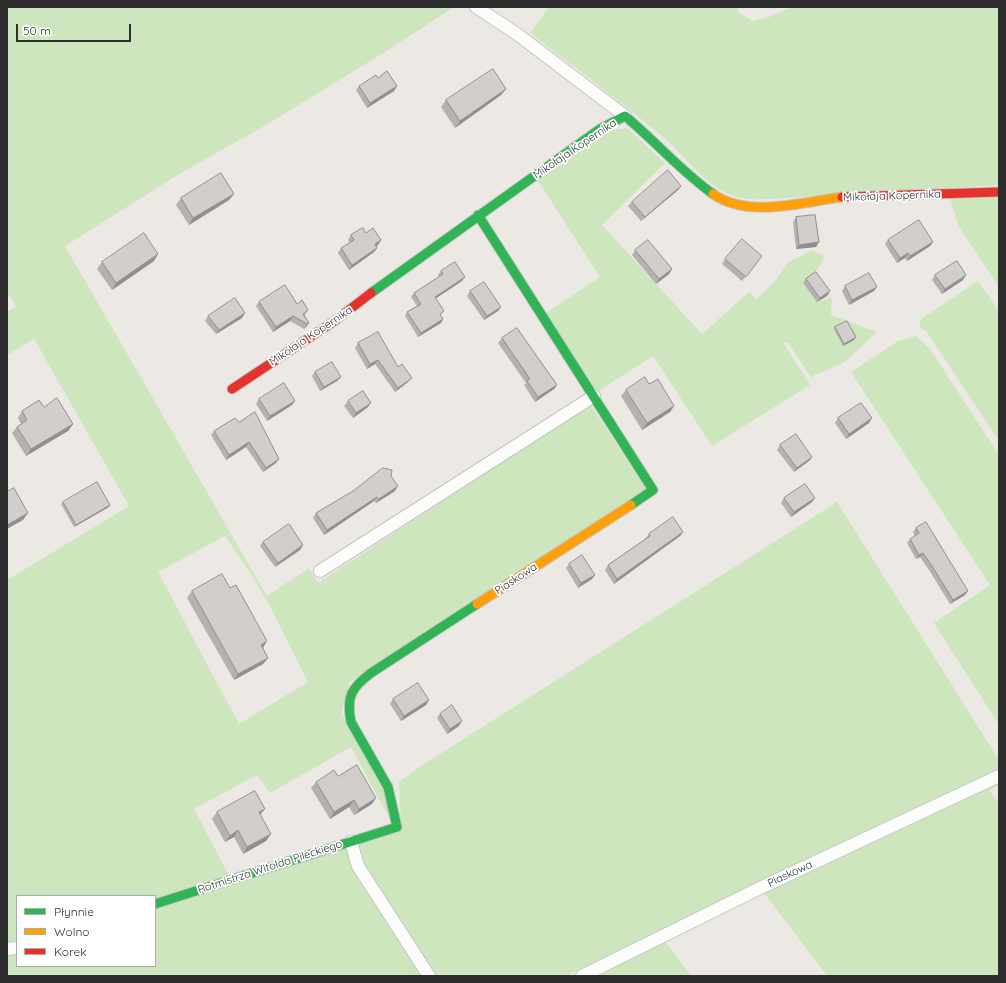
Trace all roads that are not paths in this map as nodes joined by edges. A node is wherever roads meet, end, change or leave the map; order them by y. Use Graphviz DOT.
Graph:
graph roads {
  1 [pos="476,7"];
  2 [pos="625,116"];
  3 [pos="999,192"];
  4 [pos="478,215"];
  5 [pos="232,389"];
  6 [pos="594,396"];
  7 [pos="320,571"];
  8 [pos="999,776"];
  9 [pos="351,842"];
  10 [pos="156,904"];
  11 [pos="429,976"];
  12 [pos="582,976"];
  1 -- 2 [label="street"];
  2 -- 3 [label="street, Mikołaja Kopernika"];
  2 -- 4 [label="street, Mikołaja Kopernika"];
  4 -- 5 [label="street, Mikołaja Kopernika"];
  4 -- 6 [label="street"];
  6 -- 7 [label="street"];
  6 -- 9 [label="street, Piaskowa"];
  8 -- 12 [label="street, Piaskowa"];
  9 -- 10 [label="street, Rotmistrza Witolda Pileckiego"];
  9 -- 11 [label="street, Rotmistrza Witolda Pileckiego"];
}
